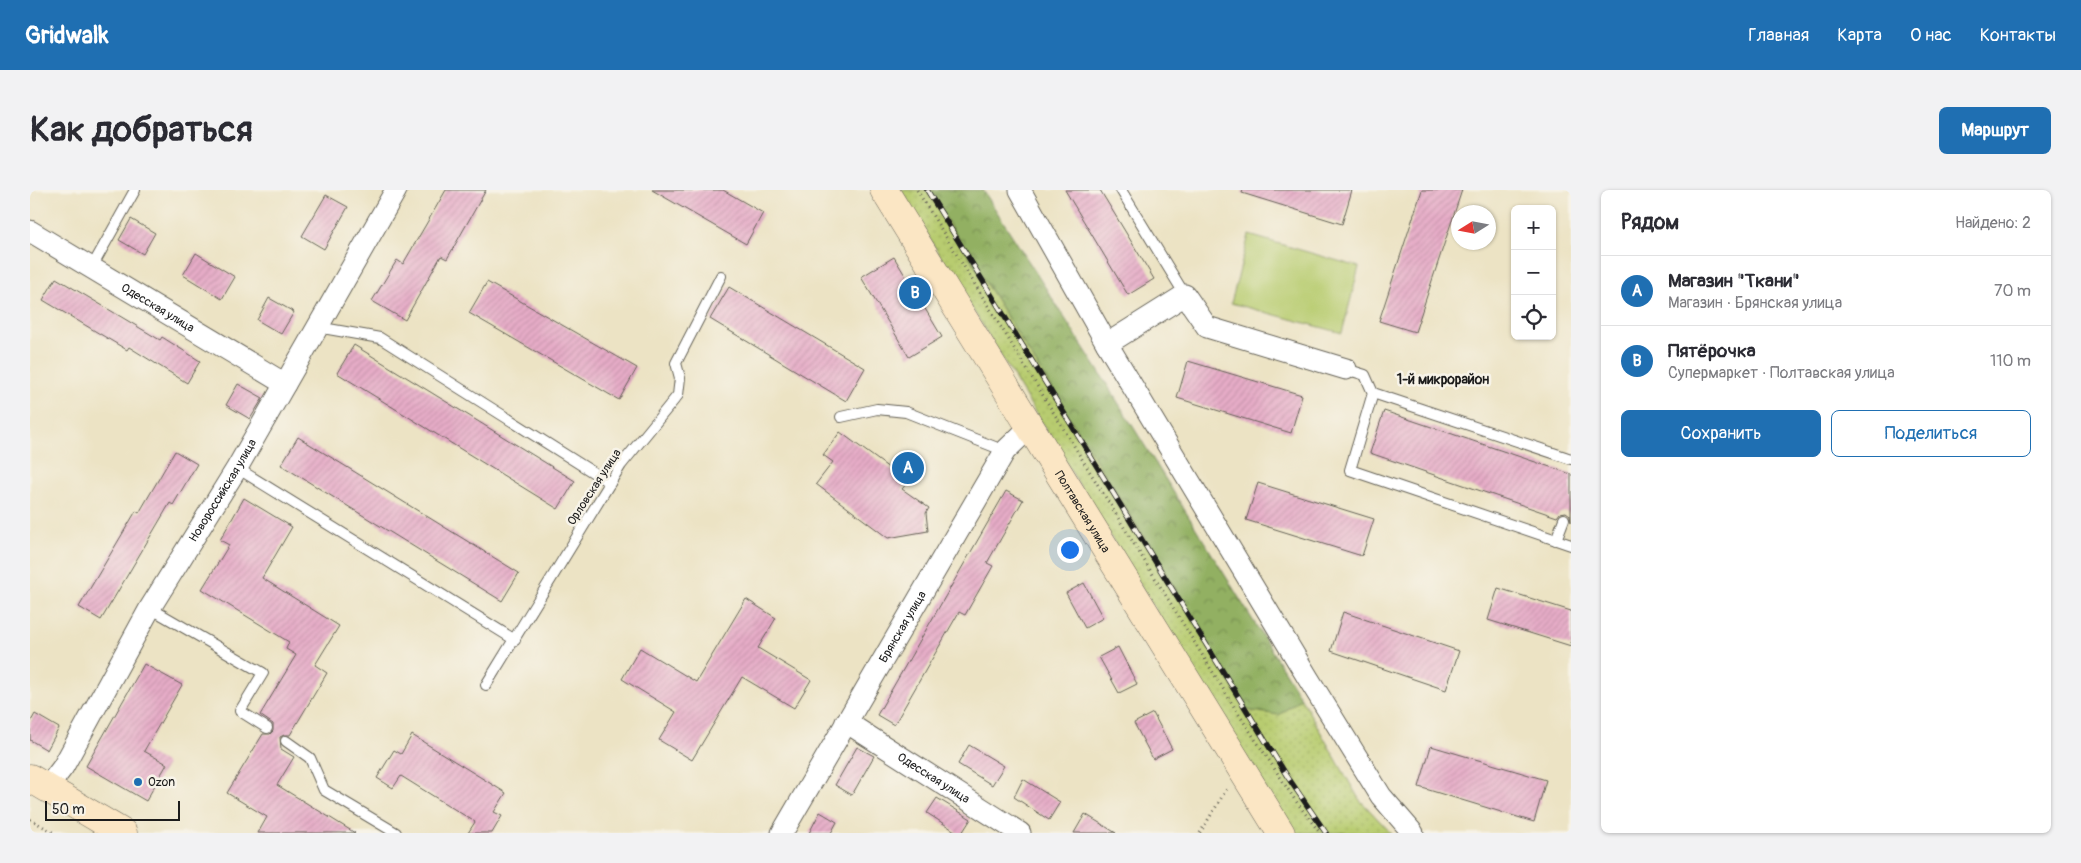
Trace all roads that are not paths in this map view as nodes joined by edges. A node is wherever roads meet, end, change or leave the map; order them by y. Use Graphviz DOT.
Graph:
graph roads {
  1 [pos="136,190"];
  2 [pos="396,190"];
  3 [pos="884,190"];
  4 [pos="1020,190"];
  5 [pos="1122,190"];
  6 [pos="30,231"];
  7 [pos="92,267"];
  8 [pos="722,276"];
  9 [pos="1185,295"];
  10 [pos="317,327"];
  11 [pos="1107,344"];
  12 [pos="1346,368"];
  13 [pos="285,384"];
  14 [pos="1373,393"];
  15 [pos="841,417"];
  16 [pos="1030,427"];
  17 [pos="1005,451"];
  18 [pos="1571,460"];
  19 [pos="237,468"];
  20 [pos="610,483"];
  21 [pos="1564,519"];
  22 [pos="1556,540"];
  23 [pos="1571,545"];
  24 [pos="150,608"];
  25 [pos="514,640"];
  26 [pos="486,685"];
  27 [pos="846,722"];
  28 [pos="267,728"];
  29 [pos="286,740"];
  30 [pos="38,783"];
  31 [pos="123,833"];
  32 [pos="396,833"];
  33 [pos="782,833"];
  34 [pos="1020,833"];
  35 [pos="1282,833"];
  36 [pos="1413,833"];
  1 -- 7 [label="lane"];
  2 -- 10 [label="street, Новороссийская улица"];
  3 -- 16 [label="street, Полтавская улица"];
  4 -- 11 [label="street"];
  5 -- 9 [label="lane"];
  6 -- 7 [label="street, Одесская улица"];
  7 -- 13 [label="street, Одесская улица"];
  8 -- 20 [label="lane, Орловская улица"];
  9 -- 11 [label="street"];
  9 -- 12 [label="street"];
  10 -- 13 [label="street, Новороссийская улица"];
  10 -- 20 [label="lane"];
  11 -- 36 [label="street"];
  12 -- 14 [label="lane"];
  13 -- 19 [label="street, Новороссийская улица"];
  14 -- 18 [label="lane"];
  14 -- 22 [label="lane"];
  15 -- 17 [label="lane"];
  16 -- 17 [label="street, Брянская улица"];
  16 -- 35 [label="street, Полтавская улица"];
  17 -- 27 [label="street, Брянская улица"];
  19 -- 24 [label="street, Новороссийская улица"];
  19 -- 25 [label="lane"];
  20 -- 25 [label="lane, Орловская улица"];
  21 -- 22 [label="lane"];
  22 -- 23 [label="lane"];
  24 -- 28 [label="lane"];
  24 -- 30 [label="street, Новороссийская улица"];
  25 -- 26 [label="lane, Орловская улица"];
  27 -- 33 [label="street, Брянская улица"];
  27 -- 34 [label="street, Одесская улица"];
  29 -- 32 [label="lane"];
  30 -- 31 [label="street"];
}
